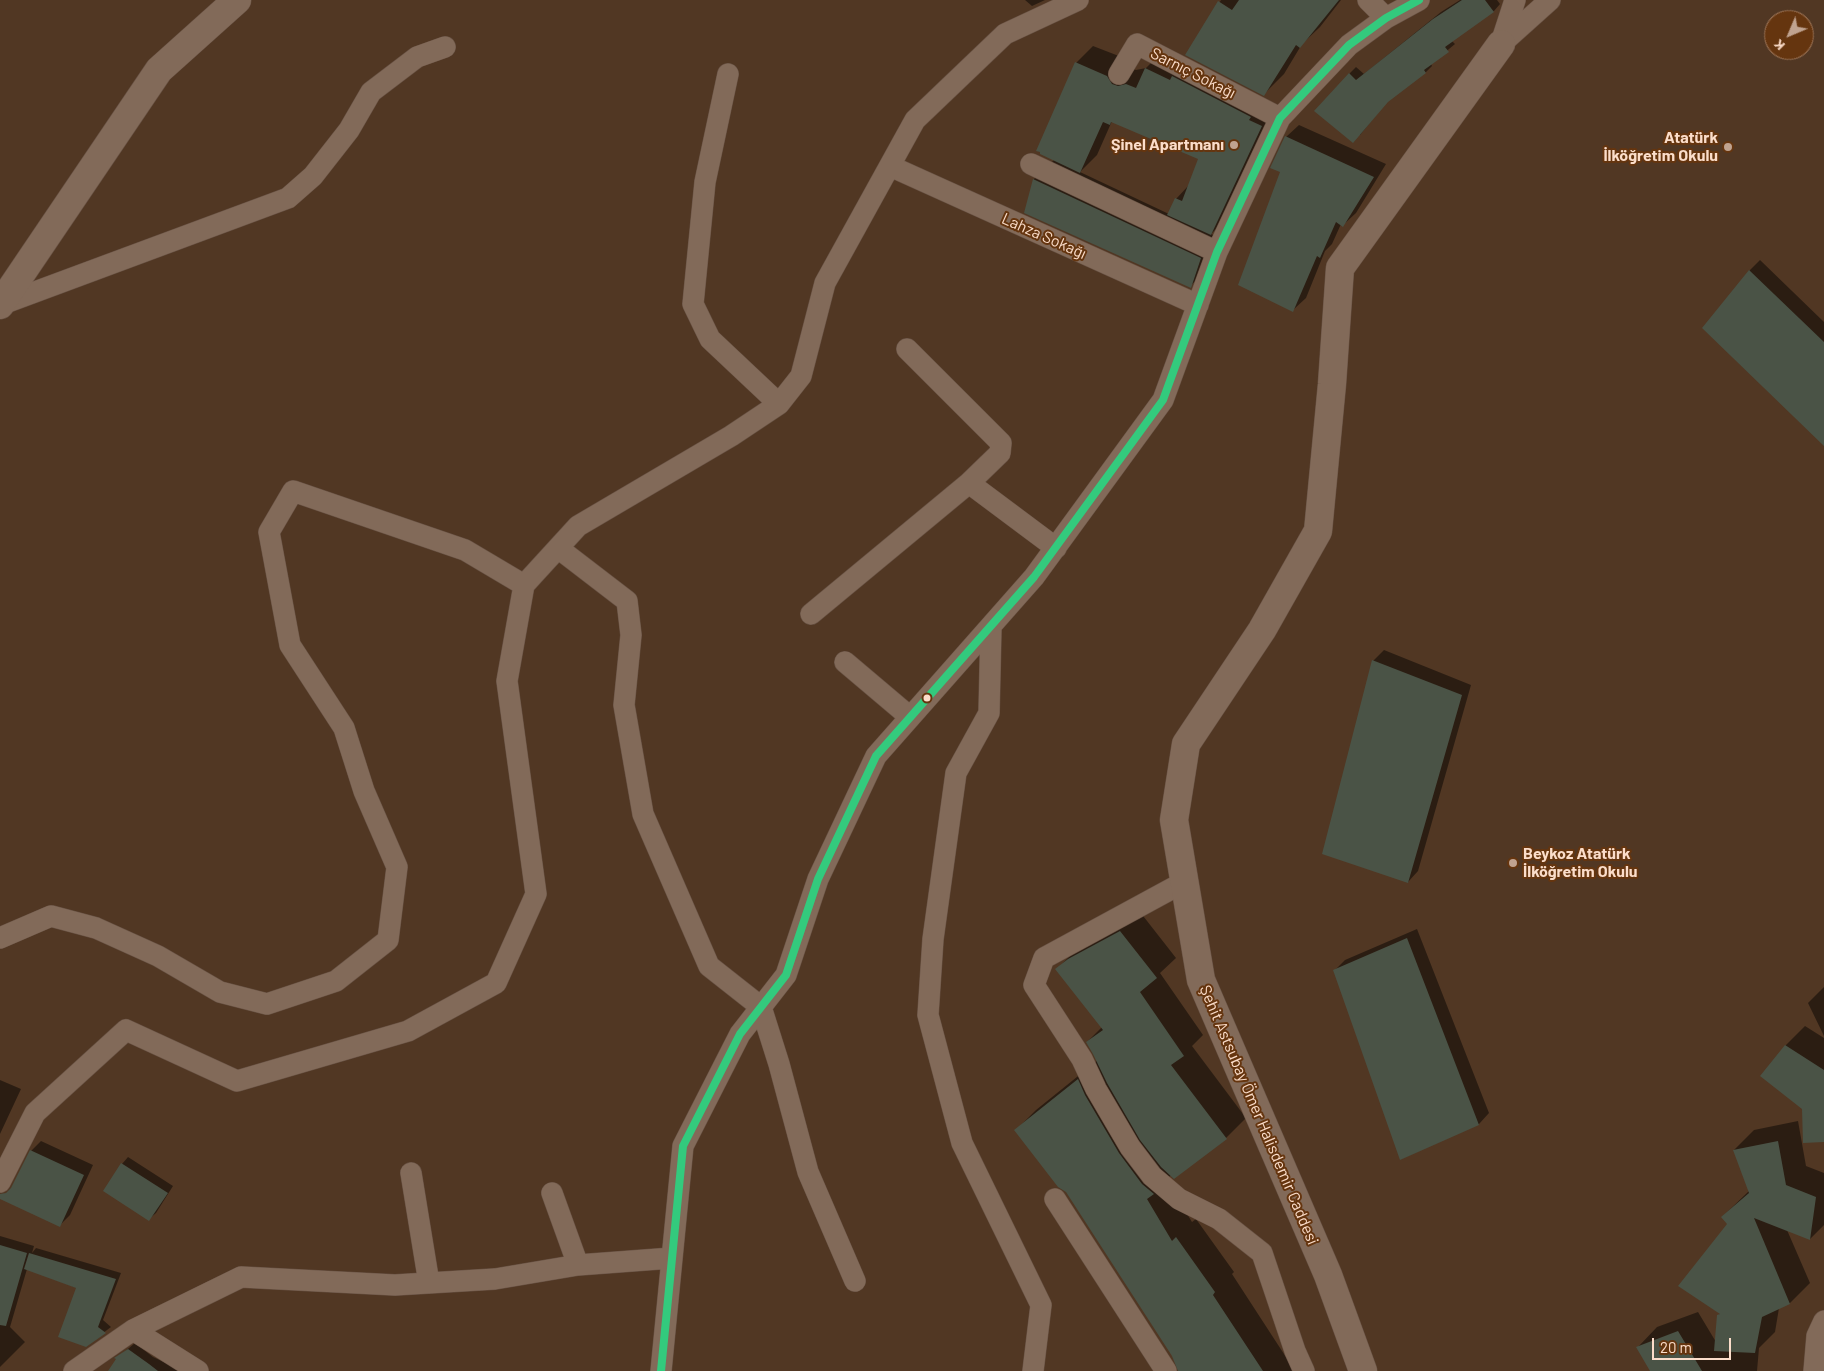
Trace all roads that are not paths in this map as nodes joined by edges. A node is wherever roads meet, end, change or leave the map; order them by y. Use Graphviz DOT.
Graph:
graph roads {
  1 [pos="236,0"];
  2 [pos="1078,0"];
  3 [pos="1368,0"];
  4 [pos="1419,0"];
  5 [pos="1514,0"];
  6 [pos="1550,0"];
  7 [pos="1386,18"];
  8 [pos="1500,44"];
  9 [pos="445,46"];
  10 [pos="728,74"];
  11 [pos="1119,74"];
  12 [pos="1280,118"];
  13 [pos="1031,164"];
  14 [pos="890,166"];
  15 [pos="1217,252"];
  16 [pos="0,305"];
  17 [pos="1198,305"];
  18 [pos="907,349"];
  19 [pos="779,404"];
  20 [pos="968,483"];
  21 [pos="558,548"];
  22 [pos="1056,548"];
  23 [pos="524,585"];
  24 [pos="811,614"];
  25 [pos="991,627"];
  26 [pos="845,662"];
  27 [pos="910,717"];
  28 [pos="1184,882"];
  29 [pos="0,938"];
  30 [pos="761,1007"];
  31 [pos="411,1173"];
  32 [pos="0,1182"];
  33 [pos="552,1193"];
  34 [pos="1056,1198"];
  35 [pos="672,1258"];
  36 [pos="578,1266"];
  37 [pos="855,1281"];
  38 [pos="429,1283"];
  39 [pos="1824,1321"];
  40 [pos="133,1330"];
  41 [pos="74,1371"];
  42 [pos="198,1371"];
  43 [pos="661,1371"];
  44 [pos="1033,1371"];
  45 [pos="1166,1371"];
  46 [pos="1304,1371"];
  47 [pos="1364,1371"];
  48 [pos="1814,1371"];
  1 -- 16 [label="street"];
  2 -- 14 [label="street"];
  3 -- 7 [label="street"];
  4 -- 7 [label="street"];
  5 -- 8 [label="street"];
  6 -- 8 [label="street"];
  7 -- 12 [label="street"];
  8 -- 28 [label="street, Şehit Astsubay Ömer Halisdemir Caddesi"];
  9 -- 16 [label="street"];
  10 -- 19 [label="street"];
  11 -- 12 [label="street, Sarnıç Sokağı"];
  12 -- 15 [label="street"];
  13 -- 15 [label="street"];
  14 -- 17 [label="street, Lahza Sokağı"];
  14 -- 19 [label="street"];
  15 -- 17 [label="street"];
  17 -- 22 [label="street"];
  18 -- 20 [label="street"];
  19 -- 21 [label="street"];
  20 -- 22 [label="street"];
  20 -- 24 [label="street"];
  21 -- 23 [label="street"];
  21 -- 30 [label="street"];
  22 -- 25 [label="street"];
  23 -- 29 [label="street"];
  23 -- 32 [label="street"];
  25 -- 27 [label="street"];
  25 -- 44 [label="street"];
  26 -- 27 [label="street"];
  27 -- 30 [label="street"];
  28 -- 46 [label="street"];
  28 -- 47 [label="street, Şehit Astsubay Ömer Halisdemir Caddesi"];
  30 -- 35 [label="street"];
  30 -- 37 [label="street"];
  31 -- 38 [label="street"];
  33 -- 36 [label="street"];
  34 -- 45 [label="street"];
  35 -- 36 [label="street"];
  35 -- 43 [label="street"];
  36 -- 38 [label="street"];
  38 -- 40 [label="street"];
  39 -- 48 [label="street"];
  40 -- 41 [label="street"];
  40 -- 42 [label="street"];
}
